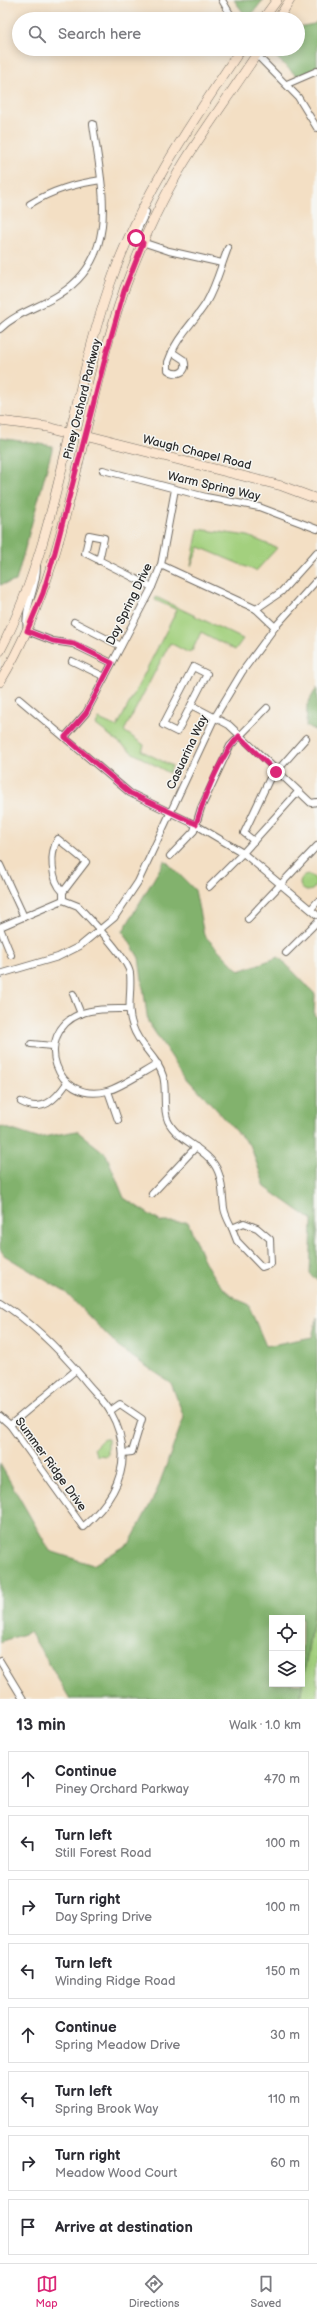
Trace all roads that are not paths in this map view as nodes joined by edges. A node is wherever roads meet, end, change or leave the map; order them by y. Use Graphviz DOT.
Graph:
graph roads {
  1 [pos="222,0"];
  2 [pos="277,0"];
  3 [pos="290,0"];
  4 [pos="229,12"];
  5 [pos="268,12"];
  6 [pos="282,12"];
  7 [pos="236,56"];
  8 [pos="253,56"];
  9 [pos="261,56"];
  10 [pos="317,71"];
  11 [pos="287,84"];
  12 [pos="93,124"];
  13 [pos="317,128"];
  14 [pos="160,173"];
  15 [pos="101,180"];
  16 [pos="30,204"];
  17 [pos="143,243"];
  18 [pos="228,248"];
  19 [pos="222,263"];
  20 [pos="0,329"];
  21 [pos="172,352"];
  22 [pos="0,421"];
  23 [pos="70,433"];
  24 [pos="85,437"];
  25 [pos="103,470"];
  26 [pos="174,489"];
  27 [pos="317,499"];
  28 [pos="317,529"];
  29 [pos="317,552"];
  30 [pos="37,560"];
  31 [pos="99,561"];
  32 [pos="161,565"];
  33 [pos="317,580"];
  34 [pos="152,587"];
  35 [pos="256,610"];
  36 [pos="74,622"];
  37 [pos="275,627"];
  38 [pos="27,631"];
  39 [pos="121,646"];
  40 [pos="0,651"];
  41 [pos="72,661"];
  42 [pos="112,663"];
  43 [pos="105,677"];
  44 [pos="0,682"];
  45 [pos="20,699"];
  46 [pos="191,705"];
  47 [pos="267,708"];
  48 [pos="215,717"];
  49 [pos="239,736"];
  50 [pos="65,737"];
  51 [pos="306,738"];
  52 [pos="276,772"];
  53 [pos="298,792"];
  54 [pos="317,802"];
  55 [pos="170,812"];
  56 [pos="196,824"];
  57 [pos="254,841"];
  58 [pos="317,846"];
  59 [pos="243,853"];
  60 [pos="170,856"];
  61 [pos="0,864"];
  62 [pos="283,884"];
  63 [pos="209,887"];
  64 [pos="63,892"];
  65 [pos="63,900"];
  66 [pos="317,902"];
  67 [pos="311,909"];
  68 [pos="317,915"];
  69 [pos="24,917"];
  70 [pos="248,919"];
  71 [pos="317,922"];
  72 [pos="0,928"];
  73 [pos="100,931"];
  74 [pos="286,953"];
  75 [pos="11,955"];
  76 [pos="0,974"];
  77 [pos="73,994"];
  78 [pos="129,1009"];
  79 [pos="81,1014"];
  80 [pos="31,1044"];
  81 [pos="54,1046"];
  82 [pos="158,1064"];
  83 [pos="67,1083"];
  84 [pos="108,1091"];
  85 [pos="21,1102"];
  86 [pos="118,1120"];
  87 [pos="196,1147"];
  88 [pos="152,1194"];
  89 [pos="232,1228"];
  90 [pos="0,1302"];
  91 [pos="76,1370"];
  92 [pos="110,1411"];
  93 [pos="0,1416"];
  94 [pos="10,1425"];
  95 [pos="124,1453"];
  96 [pos="0,1661"];
  97 [pos="23,1699"];
  1 -- 4 [label="street"];
  2 -- 5 [label="main road"];
  3 -- 6 [label="main road"];
  7 -- 14 [label="main road, Piney Orchard Parkway"];
  8 -- 17 [label="main road, Piney Orchard Parkway"];
  9 -- 11 [label="street"];
  10 -- 11 [label="street"];
  11 -- 13 [label="street"];
  12 -- 15 [label="street"];
  14 -- 17 [label="street"];
  14 -- 23 [label="main road, Piney Orchard Parkway"];
  15 -- 16 [label="street"];
  15 -- 20 [label="street"];
  17 -- 19 [label="street"];
  17 -- 24 [label="main road, Piney Orchard Parkway"];
  18 -- 19 [label="street"];
  19 -- 21 [label="street"];
  22 -- 23 [label="main road, Waugh Chapel Road"];
  23 -- 24 [label="main road, Waugh Chapel Road"];
  23 -- 30 [label="main road, Piney Orchard Parkway"];
  24 -- 27 [label="main road, Waugh Chapel Road"];
  24 -- 38 [label="main road, Piney Orchard Parkway"];
  25 -- 26 [label="street, Warm Spring Way"];
  26 -- 28 [label="street, Warm Spring Way"];
  26 -- 32 [label="street, Day Spring Drive"];
  29 -- 35 [label="street"];
  30 -- 38 [label="street"];
  30 -- 40 [label="main road, Piney Orchard Parkway"];
  31 -- 34 [label="street"];
  32 -- 34 [label="street, Day Spring Drive"];
  32 -- 35 [label="street"];
  33 -- 37 [label="street, Casuarina Way"];
  34 -- 39 [label="street, Day Spring Drive"];
  35 -- 37 [label="street"];
  36 -- 39 [label="street"];
  37 -- 48 [label="street, Casuarina Way"];
  38 -- 42 [label="street"];
  38 -- 44 [label="main road, Piney Orchard Parkway"];
  39 -- 42 [label="street, Day Spring Drive"];
  41 -- 43 [label="street"];
  42 -- 43 [label="street, Day Spring Drive"];
  43 -- 50 [label="street, Day Spring Drive"];
  45 -- 50 [label="street"];
  46 -- 46 [label="street"];
  46 -- 48 [label="street"];
  47 -- 49 [label="street"];
  48 -- 49 [label="street"];
  48 -- 55 [label="street, Casuarina Way"];
  49 -- 52 [label="street"];
  49 -- 56 [label="street"];
  50 -- 55 [label="street"];
  51 -- 52 [label="street"];
  52 -- 53 [label="street"];
  52 -- 57 [label="street"];
  53 -- 54 [label="street"];
  53 -- 57 [label="street"];
  55 -- 56 [label="street"];
  55 -- 73 [label="street, Casuarina Way"];
  56 -- 59 [label="street"];
  56 -- 60 [label="street"];
  57 -- 59 [label="street"];
  58 -- 62 [label="street"];
  59 -- 62 [label="street"];
  59 -- 63 [label="street"];
  61 -- 69 [label="street"];
  62 -- 67 [label="street"];
  62 -- 70 [label="street"];
  64 -- 64 [label="street"];
  64 -- 65 [label="street"];
  65 -- 69 [label="street"];
  65 -- 73 [label="street"];
  66 -- 67 [label="street"];
  67 -- 68 [label="street"];
  69 -- 72 [label="street"];
  71 -- 74 [label="street"];
  72 -- 75 [label="street"];
  73 -- 76 [label="street, Casuarina Way"];
  73 -- 78 [label="street"];
  77 -- 79 [label="street"];
  78 -- 79 [label="street"];
  78 -- 82 [label="street"];
  79 -- 81 [label="street"];
  80 -- 81 [label="street"];
  81 -- 83 [label="street"];
  82 -- 84 [label="street"];
  82 -- 87 [label="street"];
  83 -- 84 [label="street"];
  83 -- 85 [label="street"];
  84 -- 86 [label="street"];
  87 -- 88 [label="street"];
  87 -- 89 [label="street"];
  89 -- 89 [label="street"];
  90 -- 91 [label="street, Summer Ridge Drive"];
  91 -- 92 [label="street, Summer Ridge Drive"];
  91 -- 94 [label="street"];
  92 -- 95 [label="street, Summer Ridge Drive"];
  92 -- 95 [label="street"];
  93 -- 94 [label="street, Summer Ridge Drive"];
  94 -- 95 [label="street, Summer Ridge Drive"];
  96 -- 97 [label="street"];
}
